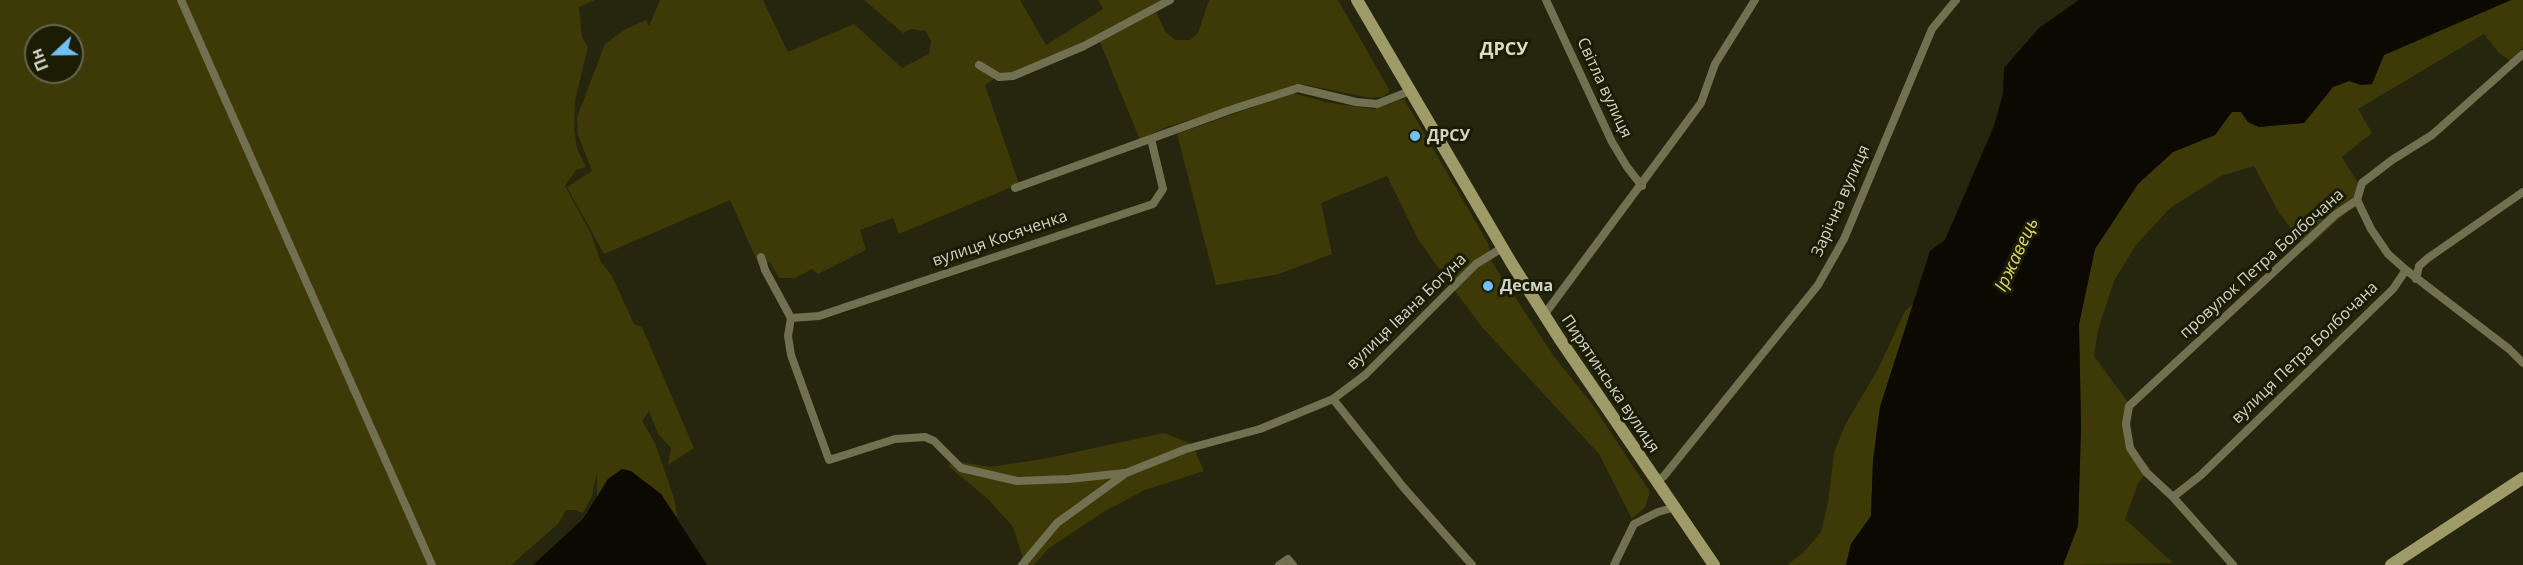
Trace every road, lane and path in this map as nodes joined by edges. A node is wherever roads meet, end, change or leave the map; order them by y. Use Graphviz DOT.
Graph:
graph roads {
  1 [pos="181,0"];
  2 [pos="1170,0"];
  3 [pos="1357,0"];
  4 [pos="1546,0"];
  5 [pos="1755,0"];
  6 [pos="1956,0"];
  7 [pos="2523,54"];
  8 [pos="979,65"];
  9 [pos="1410,92"];
  10 [pos="1151,140"];
  11 [pos="1642,186"];
  12 [pos="1015,188"];
  13 [pos="2523,192"];
  14 [pos="2356,200"];
  15 [pos="1502,248"];
  16 [pos="761,257"];
  17 [pos="2406,270"];
  18 [pos="2416,279"];
  19 [pos="1544,315"];
  20 [pos="791,318"];
  21 [pos="2523,363"];
  22 [pos="1333,399"];
  23 [pos="1126,472"];
  24 [pos="2523,477"];
  25 [pos="1657,481"];
  26 [pos="2173,497"];
  27 [pos="1676,507"];
  28 [pos="432,565"];
  29 [pos="1022,565"];
  30 [pos="1279,565"];
  31 [pos="1293,565"];
  32 [pos="1472,565"];
  33 [pos="1614,565"];
  34 [pos="1714,565"];
  35 [pos="2233,565"];
  36 [pos="2391,565"];
  1 -- 28 [label="street"];
  2 -- 8 [label="street"];
  3 -- 9 [label="main road, Пирятинська вулиця"];
  4 -- 11 [label="street, Світла вулиця"];
  5 -- 11 [label="street"];
  6 -- 25 [label="street, Зарічна вулиця"];
  7 -- 14 [label="street, провулок Петра Болбочана"];
  9 -- 10 [label="street"];
  9 -- 15 [label="main road, Пирятинська вулиця"];
  10 -- 12 [label="street"];
  10 -- 20 [label="street, вулиця Косяченка"];
  11 -- 19 [label="street"];
  13 -- 18 [label="street"];
  14 -- 17 [label="street"];
  14 -- 26 [label="street, провулок Петра Болбочана"];
  15 -- 19 [label="main road, Пирятинська вулиця"];
  15 -- 22 [label="street, вулиця Івана Богуна"];
  16 -- 20 [label="street"];
  17 -- 18 [label="street"];
  17 -- 26 [label="street, вулиця Петра Болбочана"];
  18 -- 21 [label="street"];
  19 -- 25 [label="main road, Пирятинська вулиця"];
  20 -- 23 [label="street, вулиця Івана Богуна"];
  22 -- 23 [label="street, вулиця Івана Богуна"];
  22 -- 32 [label="street"];
  23 -- 29 [label="street, вулиця Івана Богуна"];
  24 -- 36 [label="main road"];
  25 -- 27 [label="main road, Пирятинська вулиця"];
  26 -- 35 [label="street"];
  27 -- 33 [label="street"];
  27 -- 34 [label="main road, Пирятинська вулиця"];
  30 -- 31 [label="street"];
}
